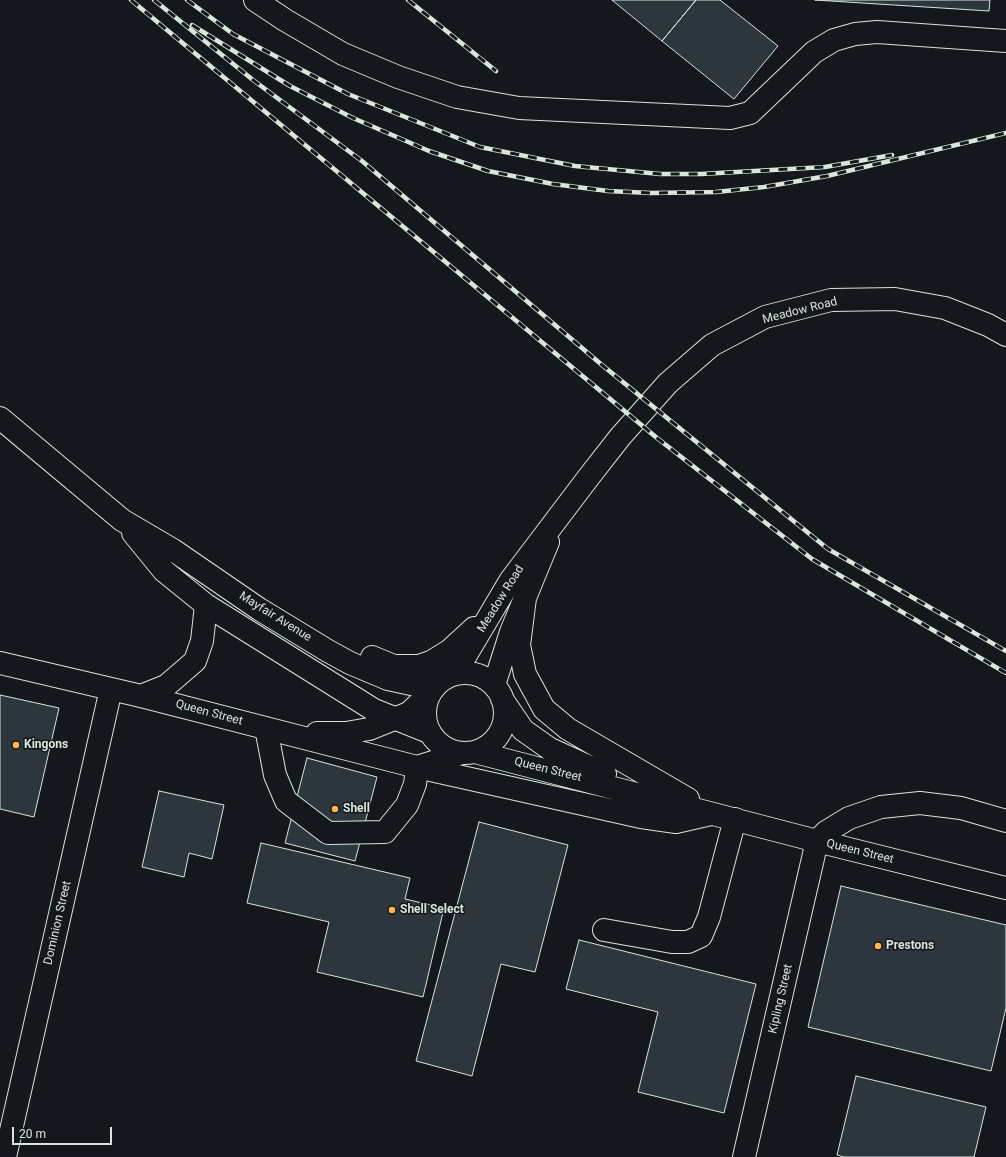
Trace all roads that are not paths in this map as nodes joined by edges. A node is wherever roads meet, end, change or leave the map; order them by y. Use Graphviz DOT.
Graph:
graph roads {
  1 [pos="255,0"];
  2 [pos="1006,41"];
  3 [pos="1006,336"];
  4 [pos="0,418"];
  5 [pos="122,520"];
  6 [pos="555,524"];
  7 [pos="525,598"];
  8 [pos="206,605"];
  9 [pos="259,609"];
  10 [pos="493,609"];
  11 [pos="0,663"];
  12 [pos="440,683"];
  13 [pos="110,689"];
  14 [pos="499,694"];
  15 [pos="141,696"];
  16 [pos="396,720"];
  17 [pos="271,729"];
  18 [pos="429,732"];
  19 [pos="468,753"];
  20 [pos="417,767"];
  21 [pos="714,813"];
  22 [pos="735,820"];
  23 [pos="1006,821"];
  24 [pos="817,841"];
  25 [pos="1006,888"];
  26 [pos="604,930"];
  27 [pos="6,1157"];
  28 [pos="744,1157"];
  1 -- 2 [label="main road"];
  3 -- 6 [label="main road, Meadow Road"];
  4 -- 5 [label="main road, Mayfair Avenue"];
  5 -- 8 [label="main road, Mayfair Avenue"];
  5 -- 9 [label="main road, Mayfair Avenue"];
  6 -- 7 [label="main road, Meadow Road"];
  6 -- 10 [label="main road, Meadow Road"];
  7 -- 14 [label="main road, Meadow Road"];
  7 -- 21 [label="main road"];
  8 -- 15 [label="main road"];
  8 -- 16 [label="main road, Mayfair Avenue"];
  9 -- 10 [label="main road"];
  9 -- 12 [label="main road, Mayfair Avenue"];
  10 -- 12 [label="main road, Meadow Road"];
  11 -- 13 [label="main road, Queen Street"];
  12 -- 14 [label="main road"];
  12 -- 16 [label="main road, Meadow Road"];
  12 -- 18 [label="main road"];
  13 -- 15 [label="main road, Queen Street"];
  13 -- 27 [label="main road, Dominion Street"];
  14 -- 19 [label="main road"];
  14 -- 21 [label="main road, Queen Street"];
  15 -- 17 [label="main road, Queen Street"];
  16 -- 17 [label="main road, Meadow Road"];
  16 -- 18 [label="main road, Mayfair Avenue"];
  17 -- 20 [label="main road, Queen Street"];
  17 -- 20 [label="main road"];
  18 -- 19 [label="main road"];
  19 -- 20 [label="main road"];
  19 -- 21 [label="main road, Queen Street"];
  20 -- 21 [label="main road, Queen Street"];
  21 -- 22 [label="main road, Queen Street"];
  22 -- 24 [label="main road, Queen Street"];
  22 -- 26 [label="main road"];
  23 -- 24 [label="main road"];
  24 -- 25 [label="main road, Queen Street"];
  24 -- 28 [label="main road, Kipling Street"];
}
